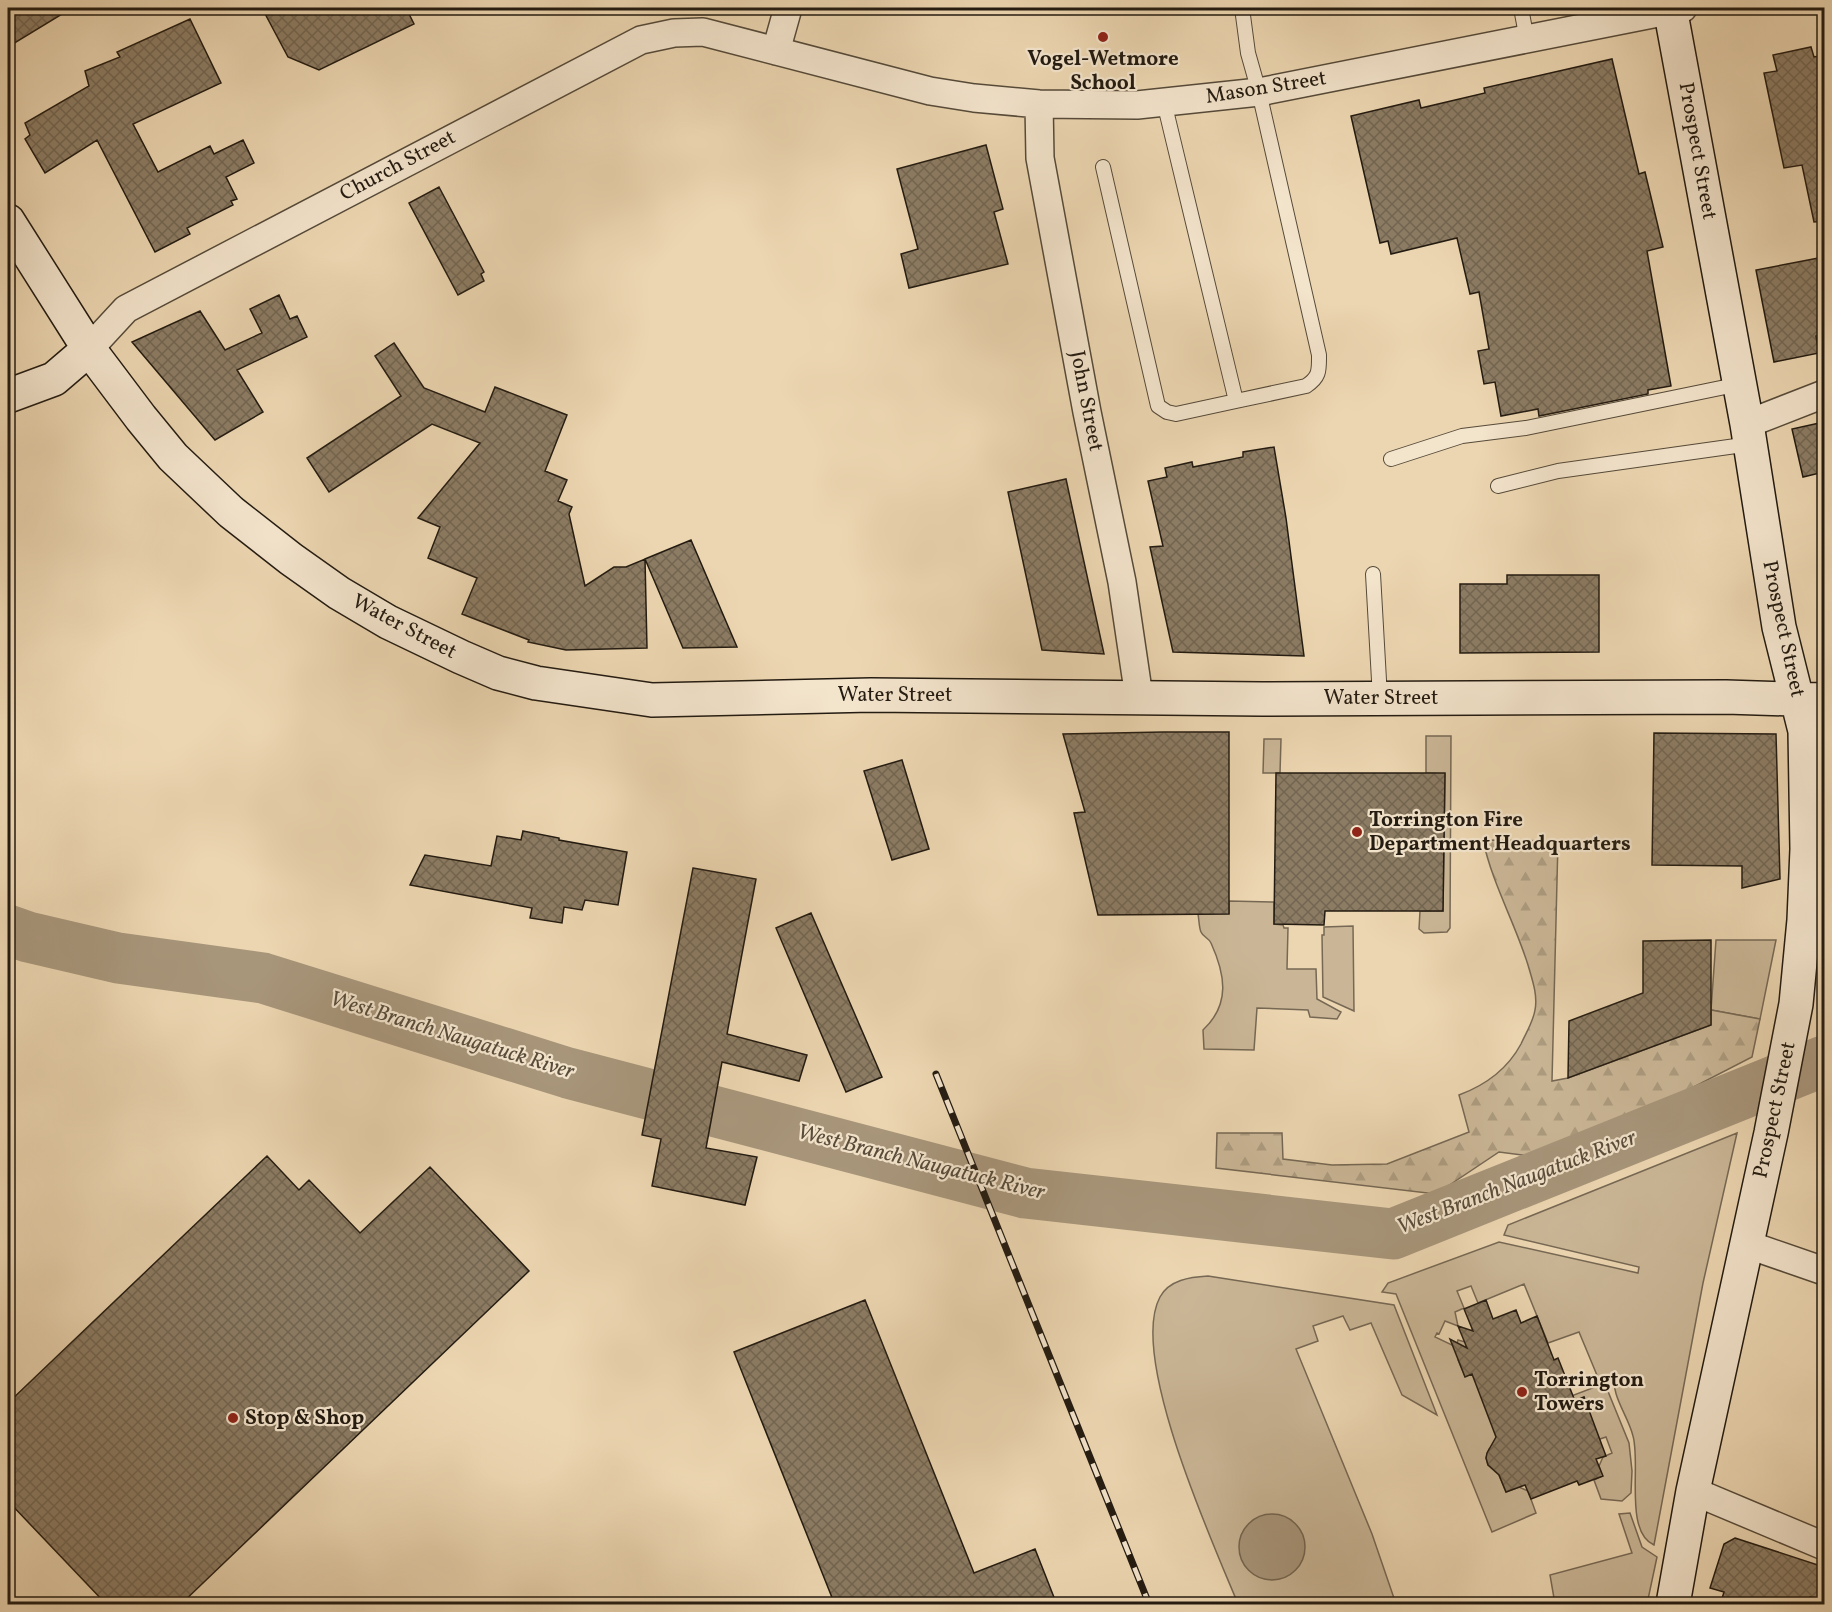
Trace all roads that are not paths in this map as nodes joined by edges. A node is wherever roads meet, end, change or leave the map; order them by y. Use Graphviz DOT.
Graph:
graph roads {
  1 [pos="788,8"];
  2 [pos="1242,8"];
  3 [pos="1521,8"];
  4 [pos="1675,8"];
  5 [pos="1527,40"];
  6 [pos="776,51"];
  7 [pos="1259,92"];
  8 [pos="1164,102"];
  9 [pos="1039,104"];
  10 [pos="1103,167"];
  11 [pos="8,221"];
  12 [pos="89,349"];
  13 [pos="1740,384"];
  14 [pos="1824,394"];
  15 [pos="8,396"];
  16 [pos="1236,400"];
  17 [pos="1749,434"];
  18 [pos="1391,459"];
  19 [pos="1498,486"];
  20 [pos="1373,574"];
  21 [pos="1140,697"];
  22 [pos="1380,698"];
  23 [pos="1811,699"];
  24 [pos="1746,1244"];
  25 [pos="1824,1271"];
  26 [pos="1693,1491"];
  27 [pos="1824,1546"];
  28 [pos="1673,1605"];
  1 -- 6 [label="street"];
  2 -- 7 [label="lane"];
  3 -- 5 [label="lane"];
  4 -- 5 [label="street, Mason Street"];
  4 -- 13 [label="main road, Prospect Street"];
  5 -- 7 [label="street, Mason Street"];
  6 -- 9 [label="street, Mason Street"];
  6 -- 12 [label="street, Church Street"];
  7 -- 8 [label="street, Mason Street"];
  7 -- 16 [label="lane"];
  8 -- 9 [label="street, Mason Street"];
  8 -- 16 [label="lane"];
  9 -- 21 [label="street, John Street"];
  10 -- 16 [label="lane"];
  11 -- 12 [label="main road, Water Street"];
  12 -- 15 [label="main road, Church Street"];
  12 -- 21 [label="main road, Water Street"];
  13 -- 17 [label="main road, Prospect Street"];
  13 -- 18 [label="lane"];
  14 -- 17 [label="street"];
  17 -- 19 [label="lane"];
  17 -- 23 [label="main road, Prospect Street"];
  20 -- 22 [label="lane"];
  21 -- 22 [label="main road, Water Street"];
  22 -- 23 [label="main road, Water Street"];
  23 -- 24 [label="main road, Prospect Street"];
  24 -- 25 [label="street"];
  24 -- 26 [label="main road, Prospect Street"];
  26 -- 27 [label="street"];
  26 -- 28 [label="main road, Prospect Street"];
}
